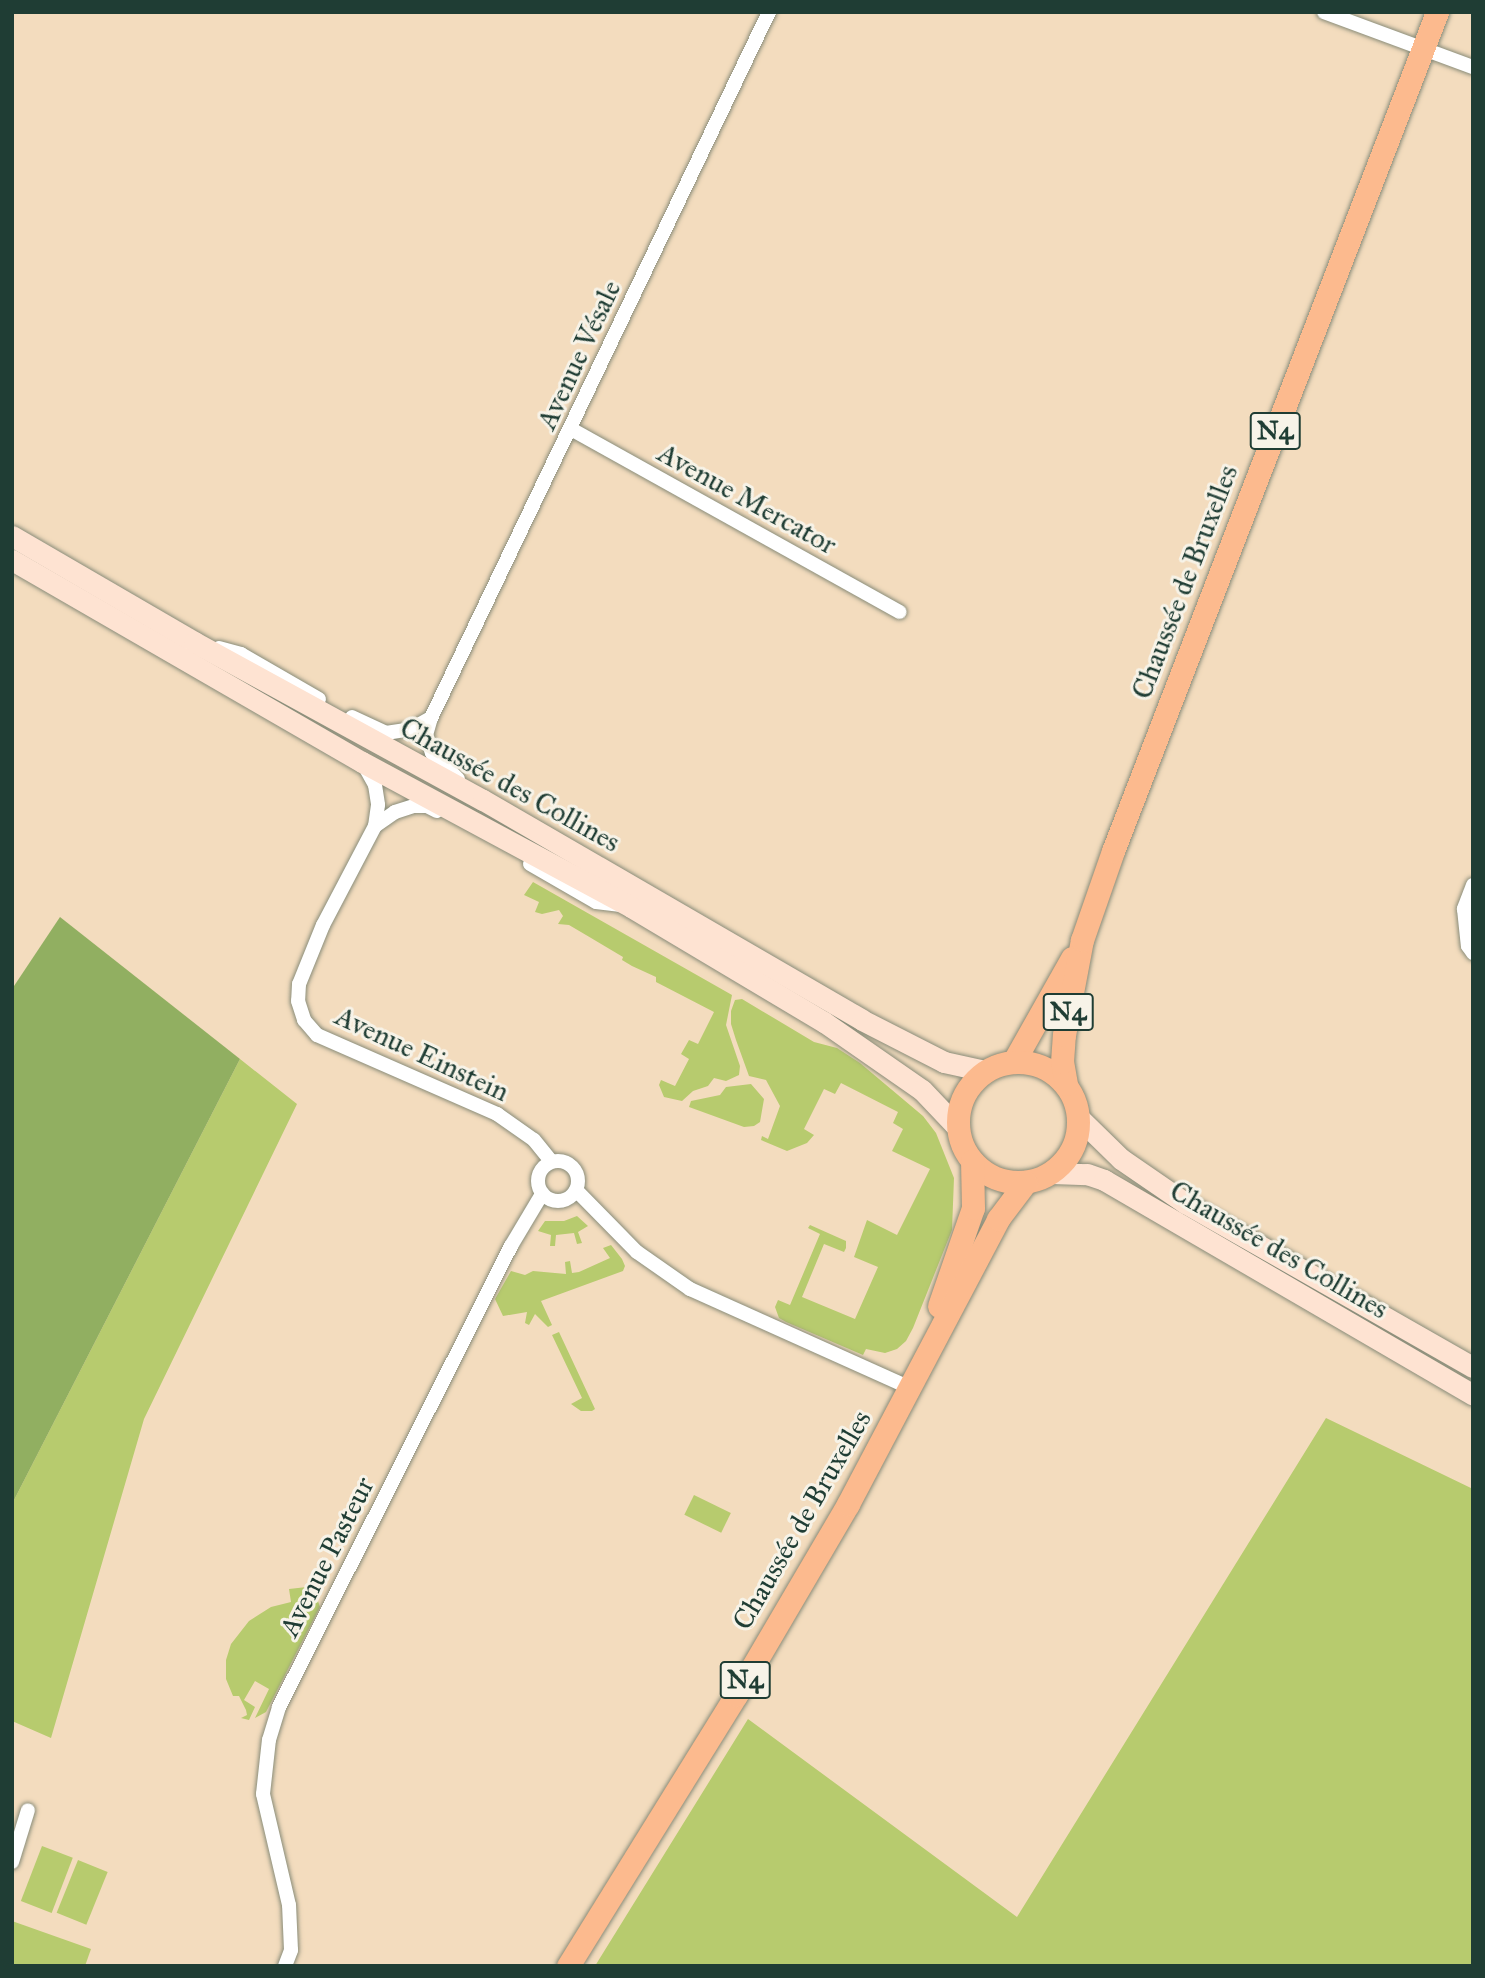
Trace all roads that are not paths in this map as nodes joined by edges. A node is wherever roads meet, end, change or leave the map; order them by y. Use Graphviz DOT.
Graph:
graph roads {
  1 [pos="769,12"];
  2 [pos="1324,12"];
  3 [pos="1437,12"];
  4 [pos="1423,48"];
  5 [pos="1473,67"];
  6 [pos="571,429"];
  7 [pos="12,536"];
  8 [pos="12,560"];
  9 [pos="900,612"];
  10 [pos="194,642"];
  11 [pos="431,718"];
  12 [pos="362,762"];
  13 [pos="483,800"];
  14 [pos="375,826"];
  15 [pos="1473,885"];
  16 [pos="631,908"];
  17 [pos="1082,940"];
  18 [pos="1473,953"];
  19 [pos="1014,1062"];
  20 [pos="985,1071"];
  21 [pos="1066,1084"];
  22 [pos="1079,1118"];
  23 [pos="958,1128"];
  24 [pos="551,1161"];
  25 [pos="972,1161"];
  26 [pos="1052,1173"];
  27 [pos="1026,1182"];
  28 [pos="576,1191"];
  29 [pos="542,1194"];
  30 [pos="1473,1367"];
  31 [pos="910,1388"];
  32 [pos="1473,1395"];
  33 [pos="28,1810"];
  34 [pos="12,1862"];
  35 [pos="285,1966"];
  36 [pos="568,1966"];
  1 -- 6 [label="street, Avenue Vésale"];
  2 -- 4 [label="street"];
  3 -- 4 [label="main road, Chaussée de Bruxelles / N4"];
  4 -- 5 [label="street"];
  4 -- 17 [label="main road, Chaussée de Bruxelles / N4"];
  6 -- 9 [label="street, Avenue Mercator"];
  6 -- 11 [label="street, Avenue Vésale"];
  7 -- 10 [label="main road, Chaussée des Collines"];
  8 -- 12 [label="main road, Chaussée des Collines"];
  10 -- 11 [label="street"];
  10 -- 13 [label="main road, Chaussée des Collines"];
  11 -- 13 [label="street, Avenue Vésale"];
  12 -- 14 [label="street, Avenue Einstein"];
  12 -- 16 [label="main road, Chaussée des Collines"];
  13 -- 20 [label="main road, Chaussée des Collines"];
  14 -- 16 [label="street"];
  14 -- 24 [label="street, Avenue Einstein"];
  15 -- 18 [label="street"];
  16 -- 23 [label="main road, Chaussée des Collines"];
  17 -- 19 [label="main road, Chaussée de Bruxelles / N4"];
  17 -- 21 [label="main road, Chaussée de Bruxelles / N4"];
  19 -- 20 [label="main road, N4"];
  19 -- 21 [label="main road, N4"];
  20 -- 23 [label="main road"];
  21 -- 22 [label="main road, Chaussée de Bruxelles / N4"];
  22 -- 26 [label="main road"];
  22 -- 30 [label="main road, Chaussée des Collines"];
  23 -- 25 [label="main road, Chaussée de Bruxelles / N4"];
  24 -- 28 [label="street, Avenue Einstein"];
  24 -- 29 [label="street"];
  25 -- 27 [label="main road"];
  25 -- 31 [label="main road, Chaussée de Bruxelles / N4"];
  26 -- 27 [label="main road"];
  26 -- 32 [label="main road, Chaussée des Collines"];
  27 -- 31 [label="main road, Chaussée de Bruxelles / N4"];
  28 -- 29 [label="street"];
  28 -- 31 [label="street, Avenue Einstein"];
  29 -- 35 [label="street, Avenue Pasteur"];
  31 -- 36 [label="main road, Chaussée de Bruxelles / N4"];
  33 -- 34 [label="street"];
}
